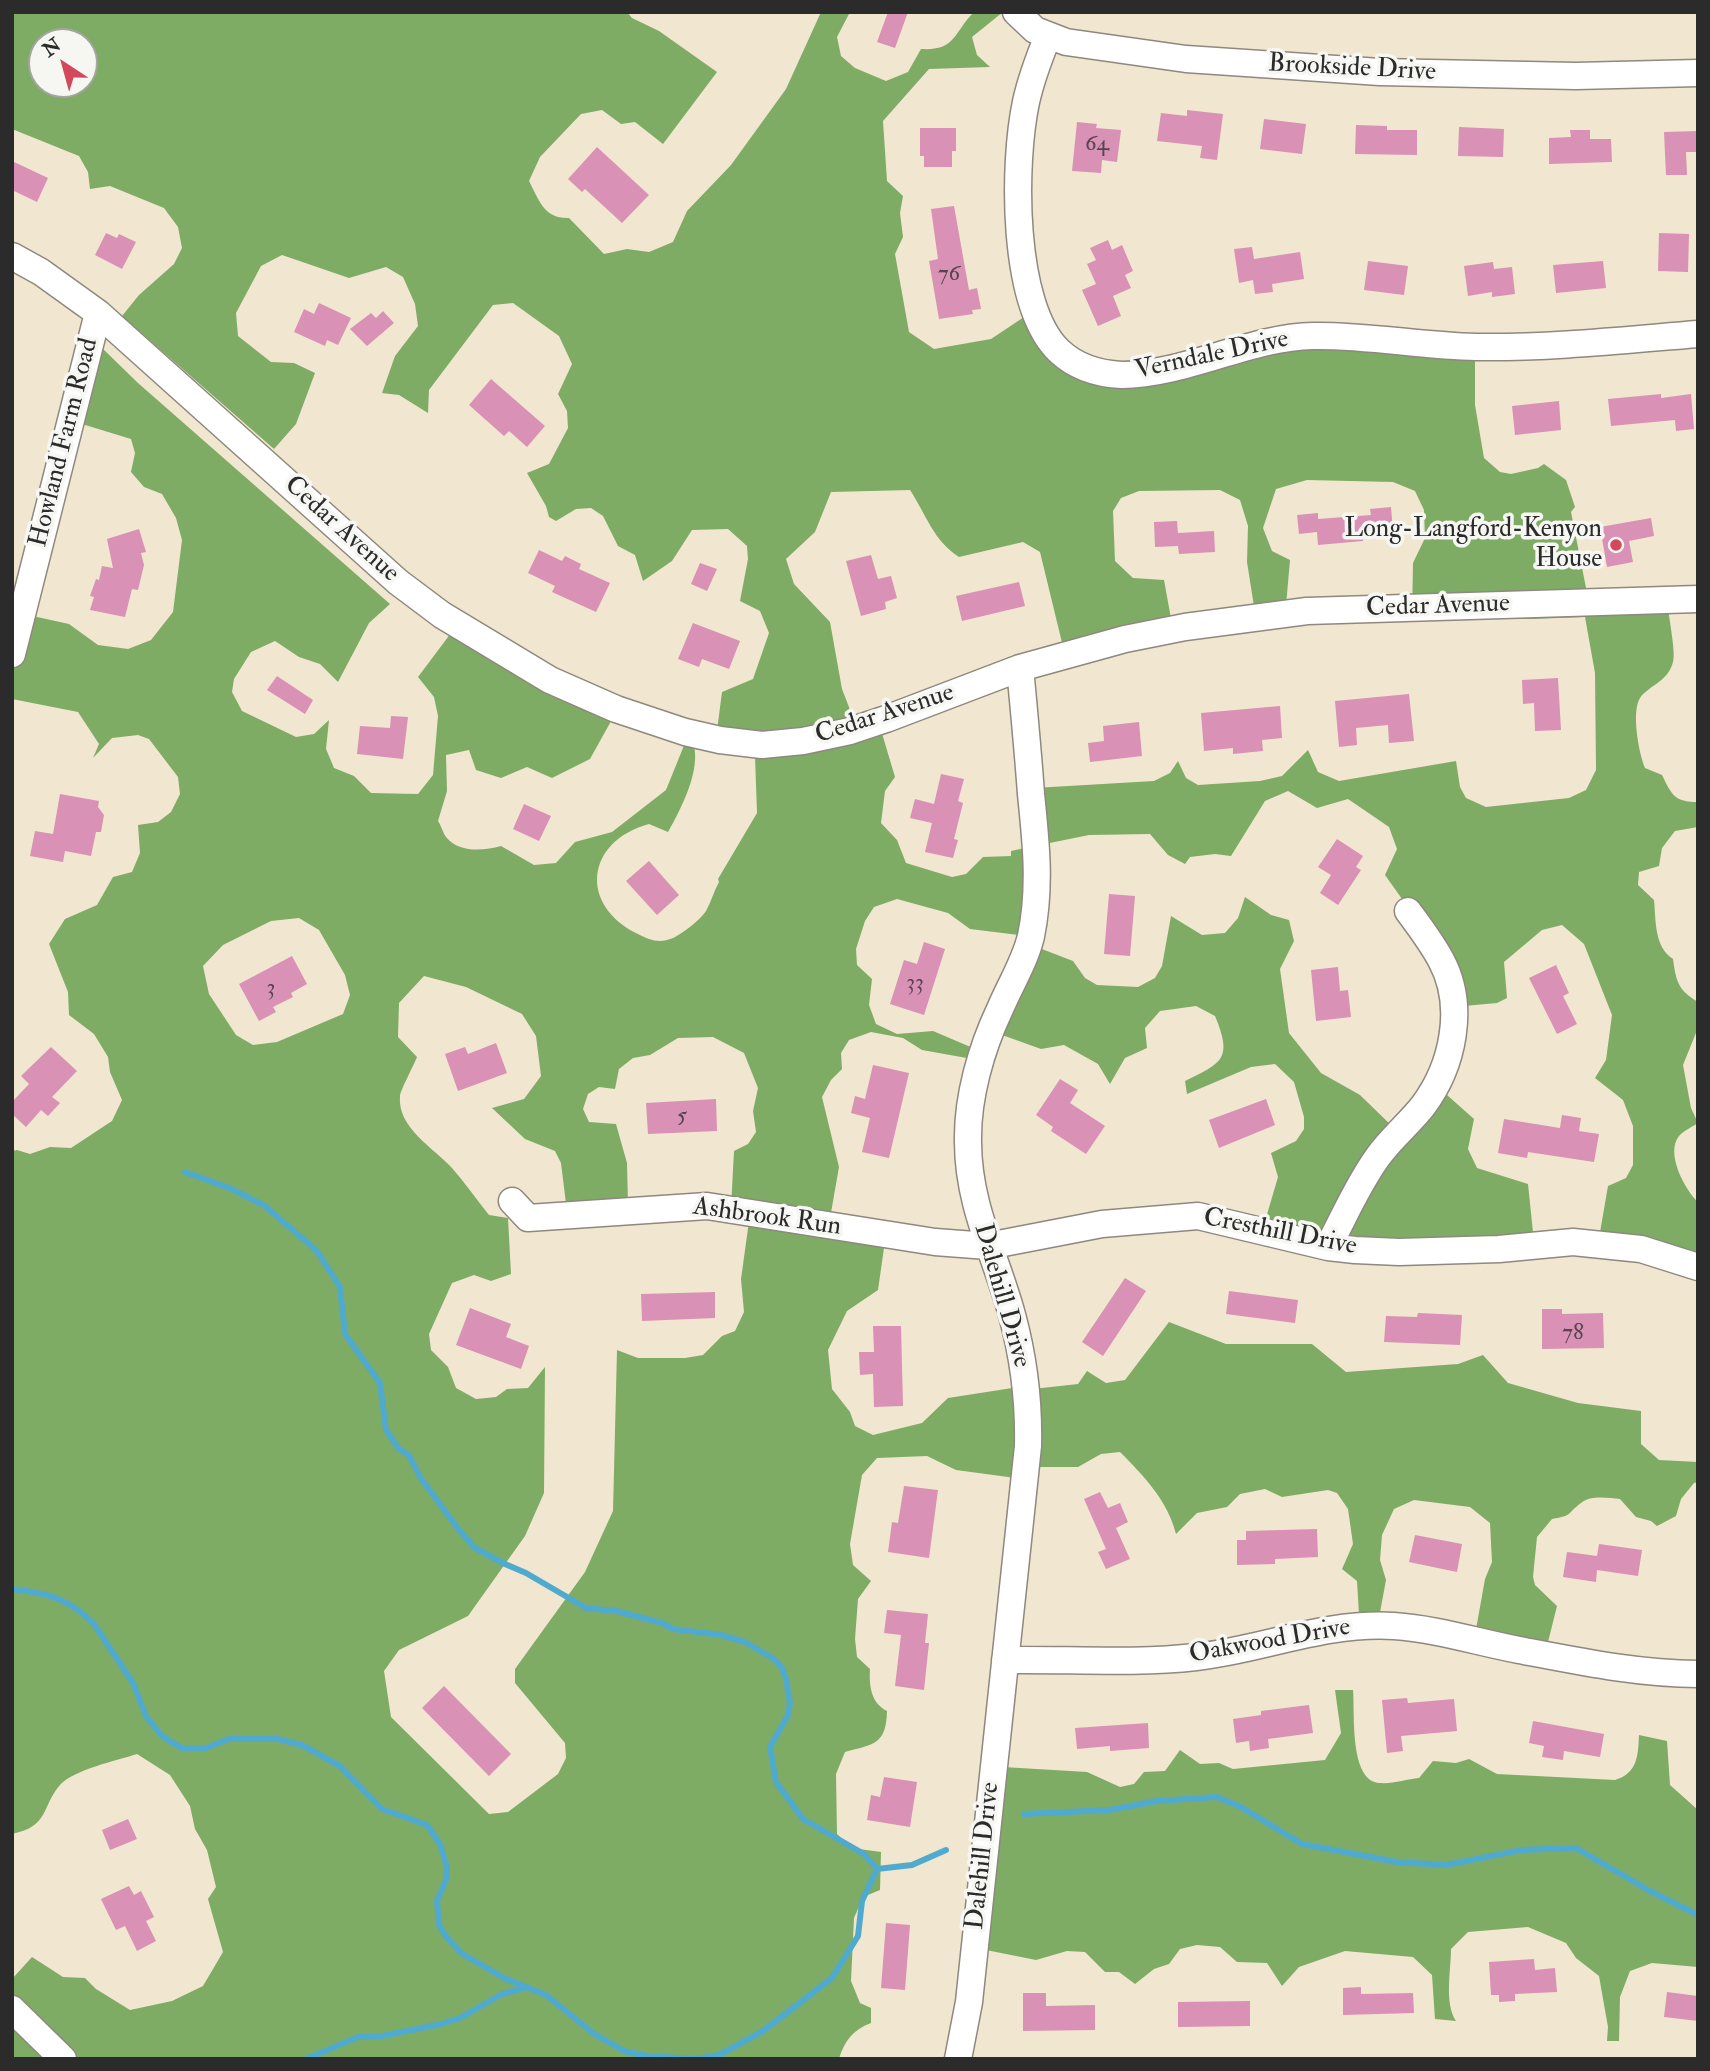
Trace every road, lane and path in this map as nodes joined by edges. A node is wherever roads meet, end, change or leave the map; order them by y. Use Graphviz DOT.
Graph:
graph roads {
  1 [pos="1016,12"];
  2 [pos="1048,36"];
  3 [pos="1698,73"];
  4 [pos="12,256"];
  5 [pos="98,313"];
  6 [pos="1698,334"];
  7 [pos="1698,598"];
  8 [pos="12,654"];
  9 [pos="1020,668"];
  10 [pos="1408,911"];
  11 [pos="512,1200"];
  12 [pos="988,1246"];
  13 [pos="1328,1247"];
  14 [pos="1698,1267"];
  15 [pos="1005,1660"];
  16 [pos="1698,1674"];
  17 [pos="12,2009"];
  18 [pos="63,2059"];
  19 [pos="958,2059"];
  1 -- 2 [label="street, Brookside Drive"];
  2 -- 3 [label="street, Brookside Drive"];
  2 -- 6 [label="street, Verndale Drive"];
  4 -- 5 [label="street, Cedar Avenue"];
  5 -- 8 [label="street, Howland Farm Road"];
  5 -- 9 [label="street, Cedar Avenue"];
  7 -- 9 [label="street, Cedar Avenue"];
  9 -- 12 [label="street, Dalehill Drive"];
  10 -- 13 [label="street"];
  11 -- 12 [label="street, Ashbrook Run"];
  12 -- 13 [label="street, Cresthill Drive"];
  12 -- 15 [label="street, Dalehill Drive"];
  13 -- 14 [label="street, Cresthill Drive"];
  15 -- 16 [label="street, Oakwood Drive"];
  15 -- 19 [label="street, Dalehill Drive"];
  17 -- 18 [label="street"];
}
